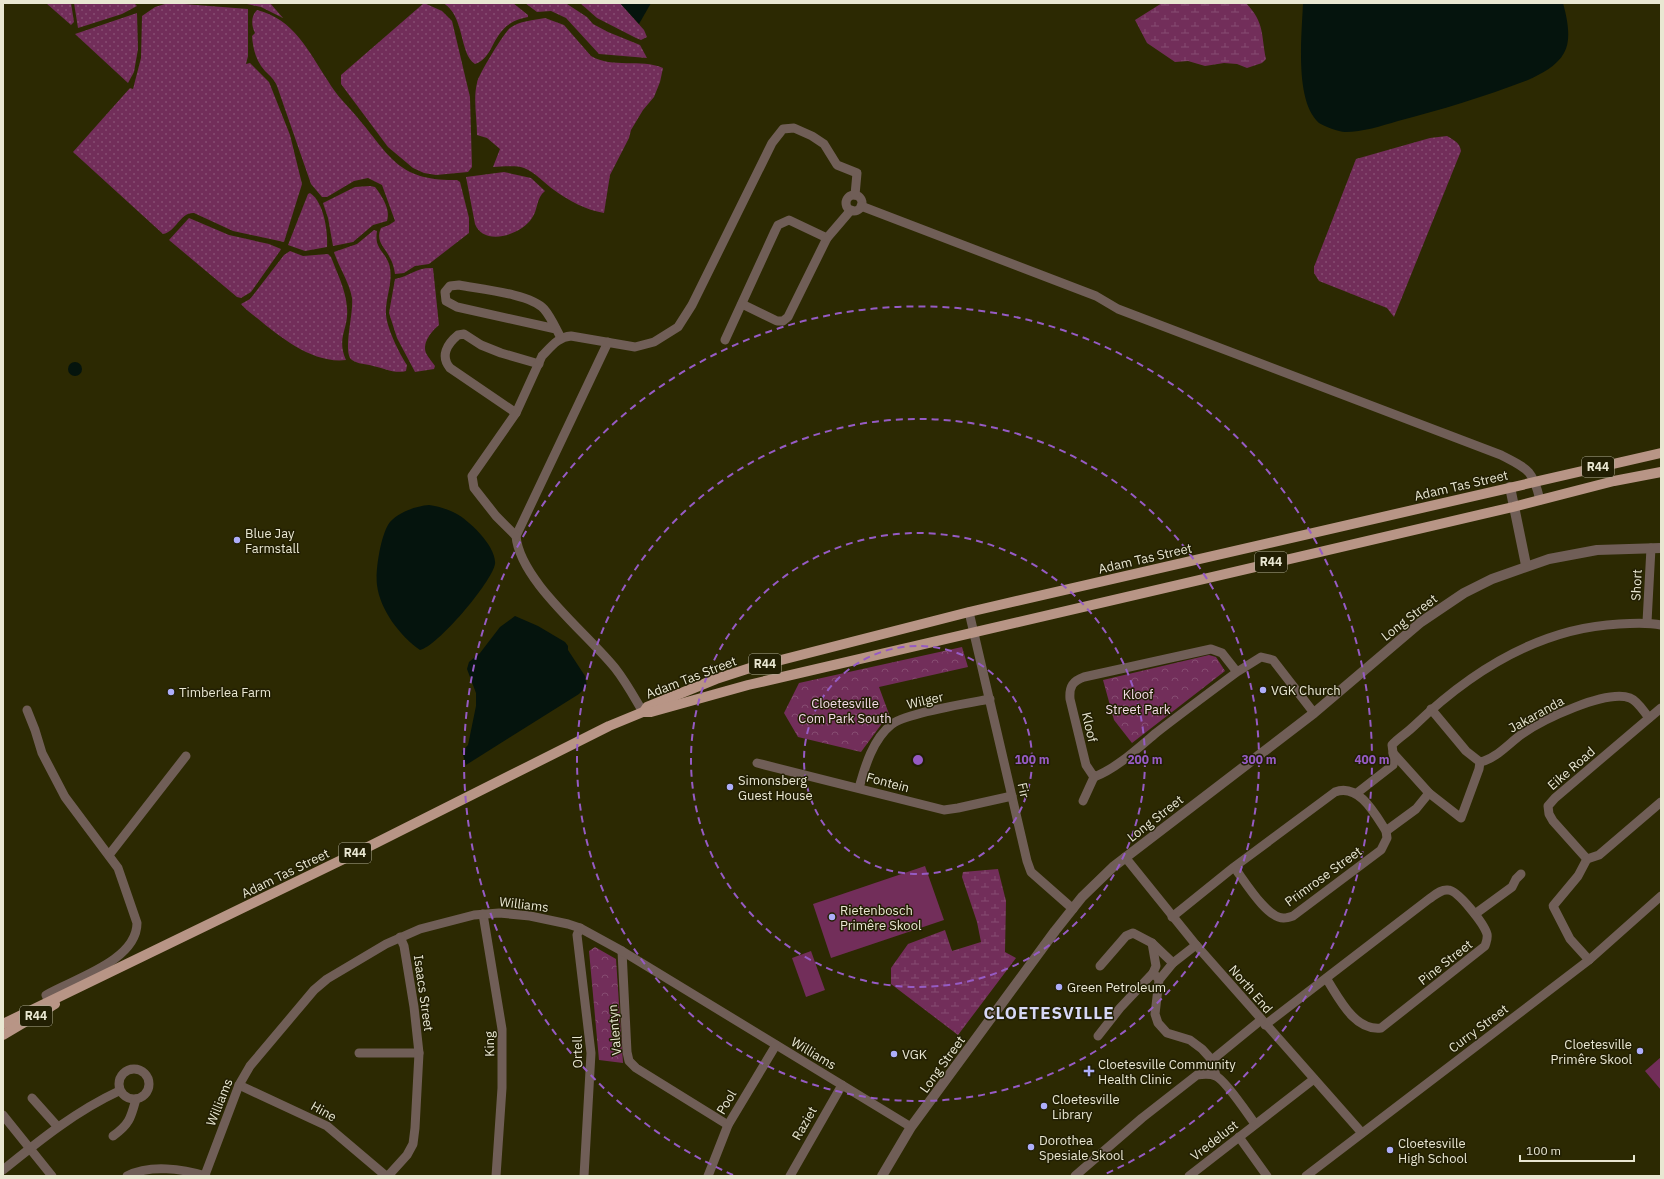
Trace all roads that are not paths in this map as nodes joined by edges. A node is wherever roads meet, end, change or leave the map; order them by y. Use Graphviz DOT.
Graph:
graph roads {
  1 [pos="855,195"];
  2 [pos="861,206"];
  3 [pos="851,210"];
  4 [pos="827,238"];
  5 [pos="742,304"];
  6 [pos="556,328"];
  7 [pos="561,338"];
  8 [pos="725,340"];
  9 [pos="608,342"];
  10 [pos="539,364"];
  11 [pos="516,413"];
  12 [pos="1661,454"];
  13 [pos="1661,472"];
  14 [pos="1536,481"];
  15 [pos="1510,487"];
  16 [pos="1540,500"];
  17 [pos="1513,507"];
  18 [pos="516,536"];
  19 [pos="1656,548"];
  20 [pos="1526,565"];
  21 [pos="969,612"];
  22 [pos="1647,622"];
  23 [pos="1661,625"];
  24 [pos="974,632"];
  25 [pos="1237,672"];
  26 [pos="990,698"];
  27 [pos="1661,708"];
  28 [pos="1431,709"];
  29 [pos="26,710"];
  30 [pos="643,712"];
  31 [pos="1314,713"];
  32 [pos="1649,718"];
  33 [pos="1393,753"];
  34 [pos="186,756"];
  35 [pos="1480,762"];
  36 [pos="757,763"];
  37 [pos="1094,777"];
  38 [pos="859,788"];
  39 [pos="1357,793"];
  40 [pos="1429,793"];
  41 [pos="1012,796"];
  42 [pos="1083,801"];
  43 [pos="1661,802"];
  44 [pos="1386,831"];
  45 [pos="109,855"];
  46 [pos="1125,857"];
  47 [pos="1587,859"];
  48 [pos="1234,867"];
  49 [pos="1521,874"];
  50 [pos="1661,896"];
  51 [pos="1073,909"];
  52 [pos="483,914"];
  53 [pos="1475,914"];
  54 [pos="1172,917"];
  55 [pos="580,928"];
  56 [pos="400,937"];
  57 [pos="1152,943"];
  58 [pos="1196,945"];
  59 [pos="622,951"];
  60 [pos="1588,960"];
  61 [pos="1173,963"];
  62 [pos="1100,966"];
  63 [pos="1156,976"];
  64 [pos="1326,978"];
  65 [pos="50,1004"];
  66 [pos="1263,1022"];
  67 [pos="3,1024"];
  68 [pos="3,1035"];
  69 [pos="1098,1036"];
  70 [pos="776,1045"];
  71 [pos="419,1053"];
  72 [pos="359,1054"];
  73 [pos="1212,1060"];
  74 [pos="1216,1076"];
  75 [pos="1314,1079"];
  76 [pos="239,1085"];
  77 [pos="842,1085"];
  78 [pos="120,1091"];
  79 [pos="32,1098"];
  80 [pos="136,1099"];
  81 [pos="3,1115"];
  82 [pos="1255,1124"];
  83 [pos="728,1125"];
  84 [pos="57,1126"];
  85 [pos="911,1127"];
  86 [pos="1362,1133"];
  87 [pos="113,1136"];
  88 [pos="1239,1137"];
  89 [pos="30,1148"];
  90 [pos="3,1170"];
  91 [pos="52,1176"];
  92 [pos="128,1176"];
  93 [pos="206,1176"];
  94 [pos="387,1176"];
  95 [pos="496,1176"];
  96 [pos="584,1176"];
  97 [pos="708,1176"];
  98 [pos="790,1176"];
  99 [pos="882,1176"];
  100 [pos="1075,1176"];
  101 [pos="1189,1176"];
  102 [pos="1267,1176"];
  103 [pos="1306,1176"];
  1 -- 2 [label="street"];
  1 -- 3 [label="street"];
  1 -- 9 [label="street"];
  2 -- 3 [label="street"];
  2 -- 14 [label="street"];
  3 -- 4 [label="street"];
  4 -- 5 [label="street"];
  4 -- 5 [label="street"];
  5 -- 8 [label="street"];
  6 -- 6 [label="street"];
  6 -- 7 [label="street"];
  7 -- 9 [label="street"];
  7 -- 10 [label="street"];
  9 -- 18 [label="street"];
  10 -- 11 [label="street"];
  10 -- 11 [label="street"];
  11 -- 18 [label="street"];
  12 -- 14 [label="main road, Adam Tas Street / R44"];
  13 -- 16 [label="main road, Adam Tas Street / R44"];
  14 -- 15 [label="main road, Adam Tas Street / R44"];
  14 -- 16 [label="street"];
  15 -- 17 [label="street"];
  15 -- 21 [label="main road, Adam Tas Street / R44"];
  16 -- 17 [label="main road, Adam Tas Street / R44"];
  17 -- 20 [label="street"];
  17 -- 24 [label="main road, Adam Tas Street / R44"];
  18 -- 30 [label="street"];
  19 -- 20 [label="street, Long Street"];
  19 -- 22 [label="street, Short"];
  20 -- 31 [label="street, Long Street"];
  21 -- 24 [label="street, Fir"];
  21 -- 30 [label="main road, Adam Tas Street / R44"];
  22 -- 23 [label="street"];
  22 -- 28 [label="street"];
  24 -- 26 [label="street, Fir"];
  24 -- 30 [label="main road, Adam Tas Street / R44"];
  25 -- 31 [label="street"];
  25 -- 37 [label="street"];
  25 -- 37 [label="street, Kloof"];
  26 -- 38 [label="street, Wilger"];
  26 -- 41 [label="street, Fir"];
  27 -- 32 [label="street, Eike Road"];
  28 -- 33 [label="street"];
  28 -- 35 [label="street"];
  29 -- 45 [label="street"];
  30 -- 65 [label="main road, Adam Tas Street / R44"];
  31 -- 46 [label="street, Long Street"];
  32 -- 35 [label="street, Jakaranda"];
  32 -- 47 [label="street, Eike Road"];
  33 -- 39 [label="street"];
  33 -- 40 [label="street"];
  34 -- 45 [label="street"];
  35 -- 40 [label="street"];
  36 -- 38 [label="street, Fontein"];
  37 -- 42 [label="street"];
  38 -- 41 [label="street, Fontein"];
  39 -- 44 [label="street"];
  39 -- 48 [label="street"];
  40 -- 44 [label="street"];
  41 -- 51 [label="street, Fir"];
  43 -- 47 [label="street"];
  44 -- 48 [label="street, Primrose Street"];
  45 -- 65 [label="street"];
  46 -- 51 [label="street, Long Street"];
  46 -- 54 [label="street, North End"];
  47 -- 60 [label="street"];
  48 -- 54 [label="street"];
  49 -- 53 [label="street"];
  50 -- 60 [label="street, Curry Street"];
  51 -- 85 [label="street, Long Street"];
  52 -- 55 [label="street, Williams"];
  52 -- 56 [label="street, Williams"];
  52 -- 95 [label="street, King"];
  53 -- 64 [label="street, Pine Street"];
  53 -- 64 [label="street, Pine Street"];
  54 -- 58 [label="street, North End"];
  55 -- 59 [label="street, Williams"];
  55 -- 96 [label="street, Ortell"];
  56 -- 71 [label="street, Isaacs Street"];
  56 -- 76 [label="street, Williams"];
  57 -- 61 [label="street"];
  57 -- 62 [label="street"];
  57 -- 63 [label="street"];
  58 -- 61 [label="street"];
  58 -- 66 [label="street, North End"];
  59 -- 70 [label="street, Williams"];
  59 -- 83 [label="street, Valentyn"];
  60 -- 86 [label="street, Curry Street"];
  61 -- 63 [label="street"];
  63 -- 69 [label="street"];
  63 -- 73 [label="street"];
  64 -- 66 [label="street, Pine Street"];
  65 -- 67 [label="main road, Adam Tas Street / R44"];
  65 -- 68 [label="main road, Adam Tas Street / R44"];
  66 -- 73 [label="street, Pine Street"];
  66 -- 75 [label="street, North End"];
  70 -- 77 [label="street, Williams"];
  70 -- 83 [label="street, Pool"];
  71 -- 72 [label="street"];
  71 -- 94 [label="street, Isaacs Street"];
  73 -- 74 [label="street"];
  74 -- 82 [label="street, Vredelust"];
  74 -- 100 [label="street"];
  75 -- 82 [label="street, Vredelust"];
  75 -- 86 [label="street, North End"];
  76 -- 93 [label="street, Williams"];
  76 -- 94 [label="street, Hine"];
  77 -- 85 [label="street, Williams"];
  77 -- 98 [label="street, Raziet"];
  78 -- 80 [label="street"];
  78 -- 80 [label="street"];
  78 -- 84 [label="street"];
  79 -- 84 [label="street"];
  80 -- 87 [label="street"];
  81 -- 89 [label="street"];
  82 -- 88 [label="street, Vredelust"];
  83 -- 97 [label="street, Pool"];
  84 -- 89 [label="street"];
  85 -- 99 [label="street, Long Street"];
  86 -- 103 [label="street, Curry Street"];
  88 -- 101 [label="street, Vredelust"];
  88 -- 102 [label="street"];
  89 -- 90 [label="street"];
  89 -- 91 [label="street"];
  92 -- 93 [label="street"];
}
